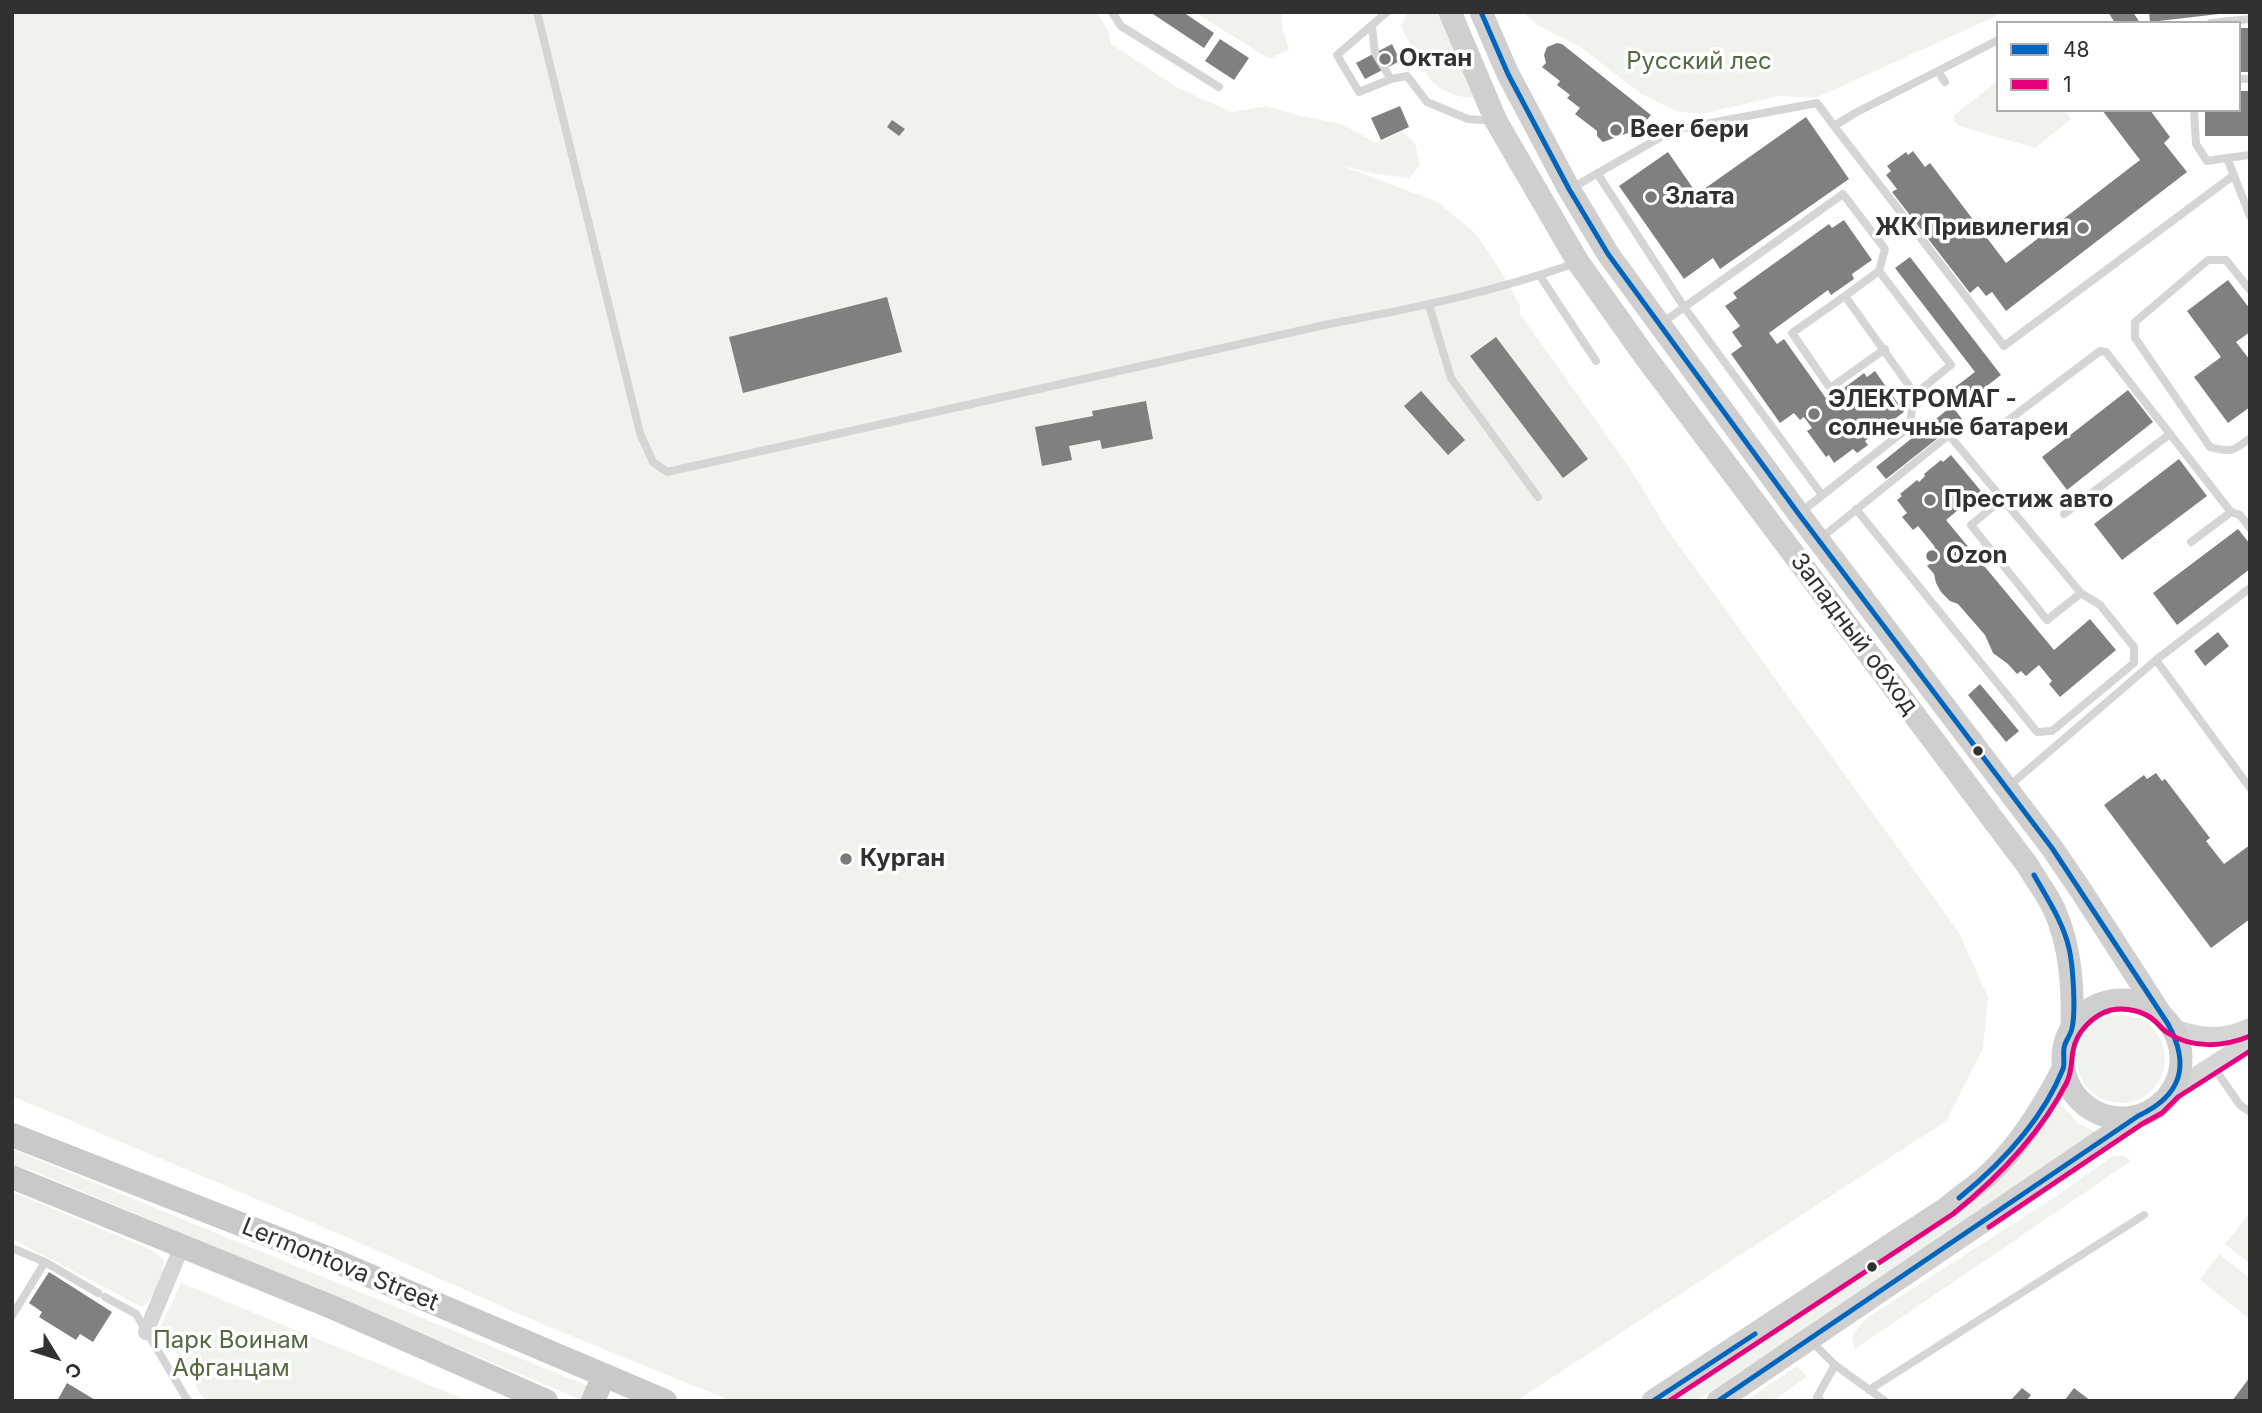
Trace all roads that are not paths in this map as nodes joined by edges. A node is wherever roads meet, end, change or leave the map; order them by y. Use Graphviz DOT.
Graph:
graph roads {
  1 [pos="537,12"];
  2 [pos="1112,12"];
  3 [pos="1387,12"];
  4 [pos="1450,12"];
  5 [pos="1481,12"];
  6 [pos="2250,19"];
  7 [pos="2230,21"];
  8 [pos="1372,27"];
  9 [pos="1996,41"];
  10 [pos="1938,71"];
  11 [pos="1391,79"];
  12 [pos="1945,82"];
  13 [pos="1219,87"];
  14 [pos="2194,112"];
  15 [pos="1496,121"];
  16 [pos="1834,127"];
  17 [pos="2250,155"];
  18 [pos="2227,158"];
  19 [pos="1597,173"];
  20 [pos="2234,175"];
  21 [pos="1569,189"];
  22 [pos="2250,216"];
  23 [pos="1578,262"];
  24 [pos="1879,271"];
  25 [pos="1540,276"];
  26 [pos="2250,290"];
  27 [pos="1846,296"];
  28 [pos="1429,305"];
  29 [pos="1684,307"];
  30 [pos="1660,325"];
  31 [pos="1885,349"];
  32 [pos="1596,361"];
  33 [pos="1915,394"];
  34 [pos="1998,428"];
  35 [pos="2170,433"];
  36 [pos="2250,438"];
  37 [pos="1822,495"];
  38 [pos="1538,497"];
  39 [pos="2002,499"];
  40 [pos="1856,509"];
  41 [pos="2231,512"];
  42 [pos="1798,513"];
  43 [pos="2064,514"];
  44 [pos="2250,528"];
  45 [pos="1819,540"];
  46 [pos="2191,542"];
  47 [pos="2250,588"];
  48 [pos="2081,593"];
  49 [pos="2156,660"];
  50 [pos="2007,788"];
  51 [pos="2250,788"];
  52 [pos="2166,1020"];
  53 [pos="2250,1026"];
  54 [pos="2072,1029"];
  55 [pos="2250,1040"];
  56 [pos="2212,1065"];
  57 [pos="2064,1067"];
  58 [pos="2172,1090"];
  59 [pos="2250,1112"];
  60 [pos="2138,1116"];
  61 [pos="12,1135"];
  62 [pos="12,1177"];
  63 [pos="2144,1215"];
  64 [pos="182,1246"];
  65 [pos="12,1248"];
  66 [pos="45,1262"];
  67 [pos="12,1316"];
  68 [pos="146,1332"];
  69 [pos="1809,1339"];
  70 [pos="1835,1365"];
  71 [pos="604,1375"];
  72 [pos="1869,1390"];
  73 [pos="183,1398"];
  74 [pos="546,1401"];
  75 [pos="593,1401"];
  76 [pos="665,1401"];
  77 [pos="1653,1401"];
  78 [pos="1718,1401"];
  79 [pos="1821,1401"];
  80 [pos="1885,1401"];
  1 -- 28 [label="lane"];
  2 -- 13 [label="lane"];
  3 -- 8 [label="lane"];
  4 -- 15 [label="main road, Западный обход"];
  5 -- 21 [label="main road"];
  6 -- 7 [label="lane"];
  8 -- 11 [label="lane"];
  8 -- 11 [label="lane"];
  9 -- 10 [label="lane"];
  10 -- 12 [label="lane"];
  10 -- 16 [label="lane"];
  11 -- 15 [label="lane"];
  14 -- 18 [label="lane"];
  15 -- 23 [label="main road, Западный обход"];
  16 -- 19 [label="lane"];
  16 -- 20 [label="lane"];
  17 -- 18 [label="lane"];
  18 -- 20 [label="lane"];
  19 -- 21 [label="lane"];
  19 -- 29 [label="lane"];
  20 -- 22 [label="lane"];
  21 -- 30 [label="main road"];
  23 -- 25 [label="lane"];
  23 -- 54 [label="main road, Западный обход"];
  24 -- 27 [label="lane"];
  24 -- 29 [label="lane"];
  24 -- 33 [label="lane"];
  25 -- 28 [label="lane"];
  25 -- 32 [label="lane"];
  26 -- 36 [label="lane"];
  27 -- 31 [label="lane"];
  27 -- 31 [label="lane"];
  28 -- 38 [label="lane"];
  29 -- 30 [label="lane"];
  29 -- 37 [label="lane"];
  30 -- 42 [label="main road"];
  31 -- 33 [label="lane"];
  33 -- 37 [label="lane"];
  34 -- 35 [label="lane"];
  35 -- 41 [label="lane"];
  35 -- 43 [label="lane"];
  37 -- 42 [label="lane"];
  39 -- 40 [label="lane"];
  39 -- 48 [label="lane"];
  39 -- 48 [label="lane"];
  40 -- 45 [label="lane"];
  40 -- 48 [label="lane"];
  41 -- 44 [label="lane"];
  41 -- 46 [label="lane"];
  42 -- 45 [label="main road"];
  45 -- 50 [label="main road"];
  47 -- 49 [label="lane"];
  49 -- 50 [label="lane"];
  49 -- 51 [label="lane"];
  50 -- 52 [label="main road"];
  52 -- 53 [label="street"];
  52 -- 54 [label="main road"];
  52 -- 58 [label="main road"];
  54 -- 57 [label="main road"];
  55 -- 56 [label="street"];
  56 -- 58 [label="street"];
  56 -- 59 [label="lane"];
  57 -- 60 [label="main road"];
  57 -- 77 [label="main road"];
  58 -- 60 [label="main road"];
  60 -- 69 [label="main road"];
  61 -- 71 [label="main road, Lermontova Street"];
  62 -- 64 [label="main road, Lermontova Street"];
  63 -- 72 [label="lane"];
  64 -- 68 [label="street"];
  64 -- 74 [label="main road, Lermontova Street"];
  65 -- 66 [label="lane"];
  66 -- 67 [label="lane"];
  66 -- 68 [label="lane"];
  68 -- 73 [label="lane"];
  69 -- 70 [label="lane"];
  69 -- 78 [label="main road"];
  70 -- 72 [label="lane"];
  70 -- 79 [label="lane"];
  71 -- 75 [label="main road"];
  71 -- 76 [label="main road, Lermontova Street"];
  72 -- 80 [label="lane"];
}
